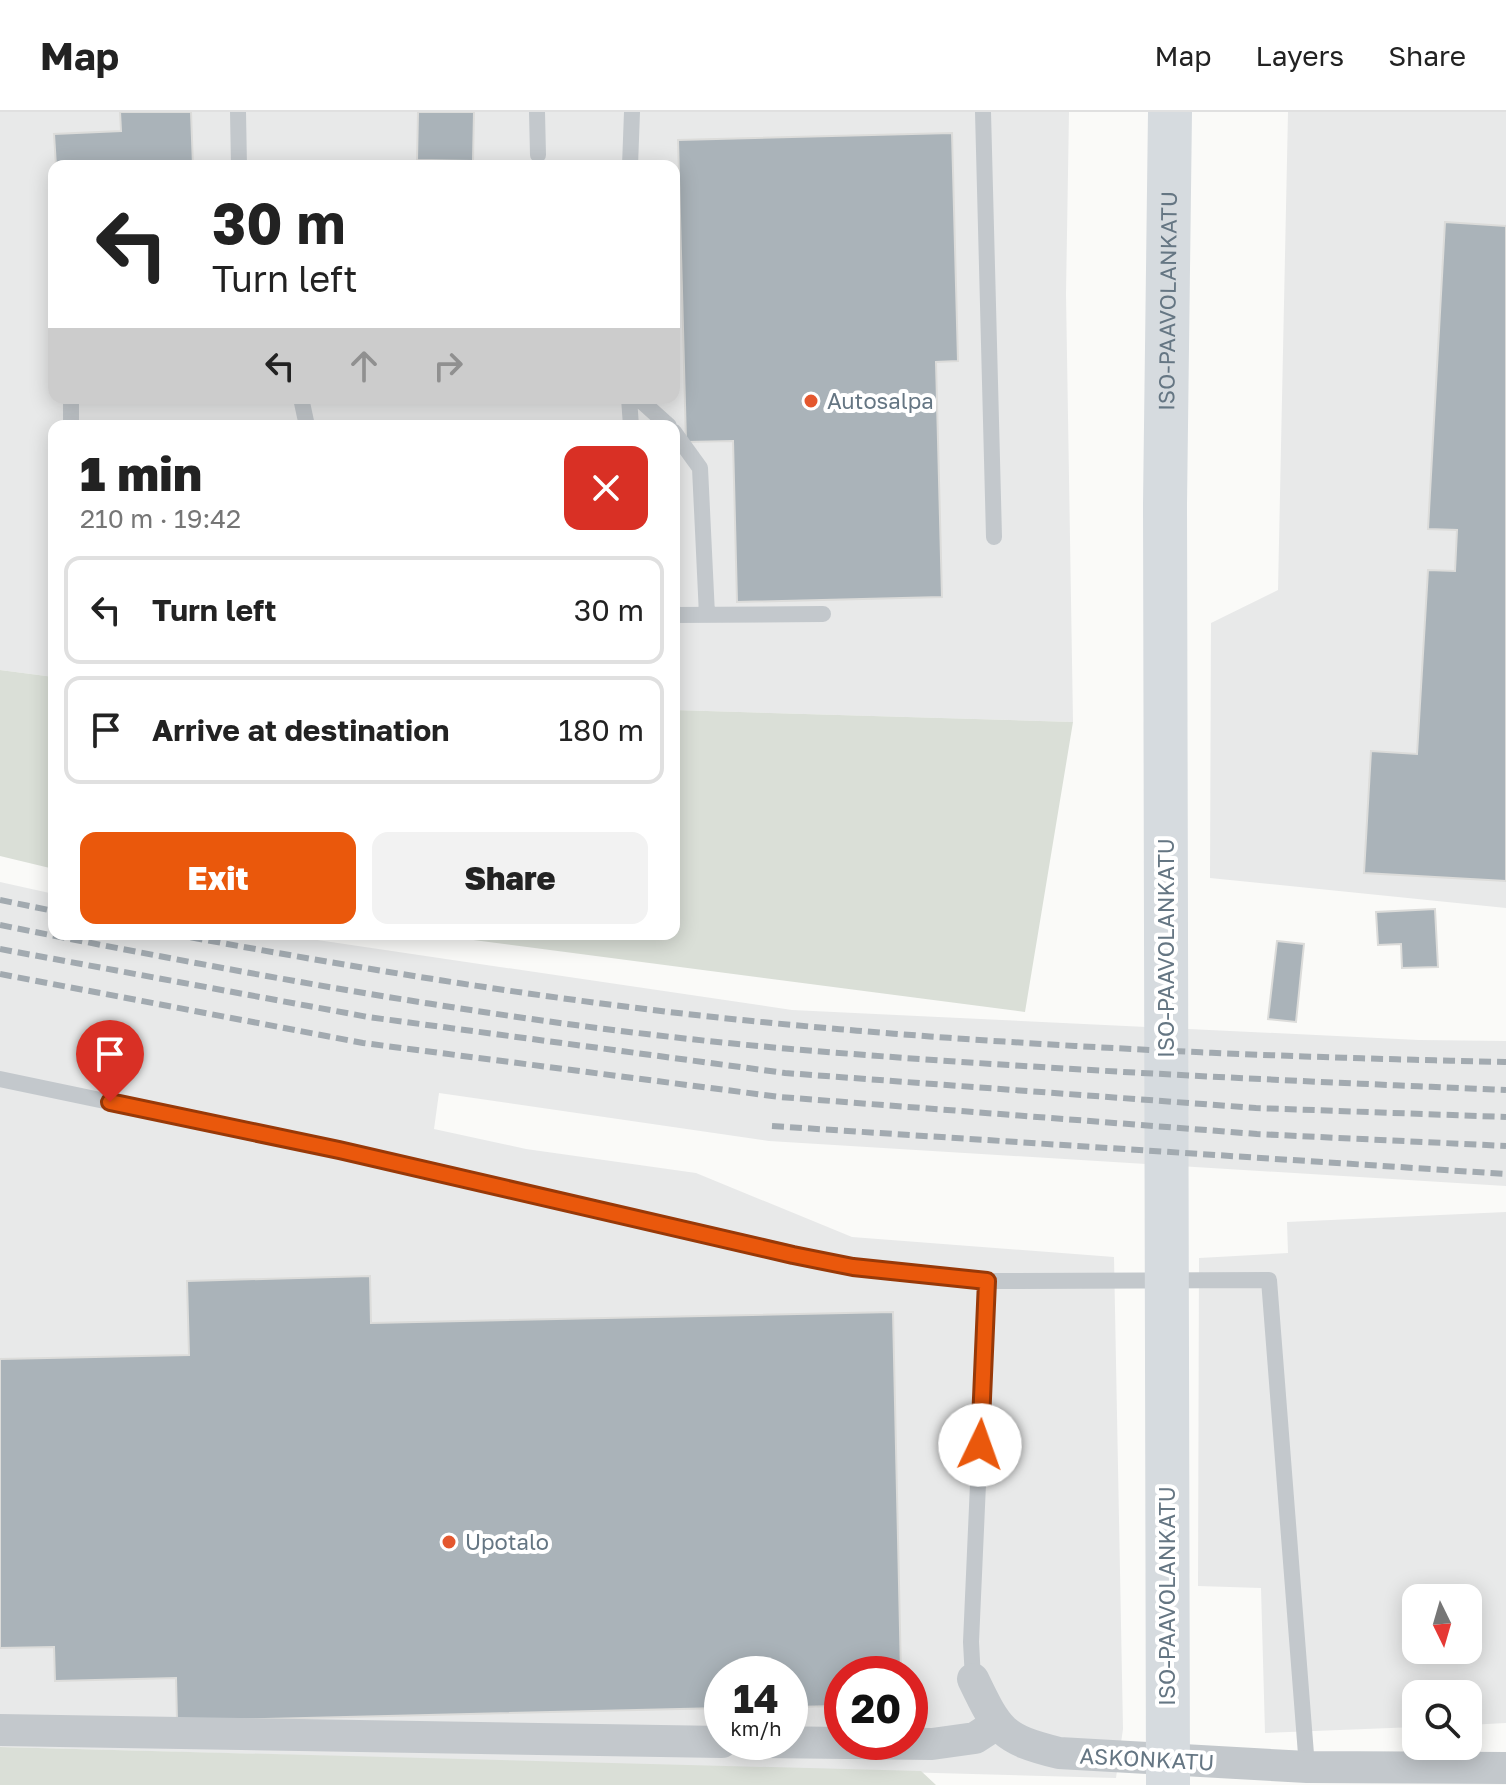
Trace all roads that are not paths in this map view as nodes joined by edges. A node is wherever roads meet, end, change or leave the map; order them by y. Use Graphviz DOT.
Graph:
graph roads {
  1 [pos="238,112"];
  2 [pos="537,112"];
  3 [pos="632,112"];
  4 [pos="983,112"];
  5 [pos="1170,112"];
  6 [pos="538,155"];
  7 [pos="239,160"];
  8 [pos="630,160"];
  9 [pos="645,404"];
  10 [pos="662,420"];
  11 [pos="680,440"];
  12 [pos="994,537"];
  13 [pos="823,614"];
  14 [pos="680,615"];
  15 [pos="707,615"];
  16 [pos="0,1079"];
  17 [pos="987,1281"];
  18 [pos="973,1679"];
  19 [pos="995,1725"];
  20 [pos="0,1730"];
  21 [pos="704,1742"];
  22 [pos="808,1743"];
  23 [pos="1307,1767"];
  24 [pos="1506,1768"];
  25 [pos="1168,1785"];
  1 -- 7 [label="lane"];
  2 -- 6 [label="lane"];
  3 -- 8 [label="lane"];
  4 -- 12 [label="lane"];
  5 -- 25 [label="main road, ISO-PAAVOLANKATU"];
  9 -- 10 [label="lane"];
  11 -- 15 [label="lane"];
  13 -- 15 [label="lane"];
  14 -- 15 [label="lane"];
  16 -- 17 [label="lane"];
  17 -- 18 [label="lane"];
  17 -- 23 [label="lane"];
  18 -- 19 [label="street"];
  19 -- 22 [label="street"];
  19 -- 23 [label="street, ASKONKATU"];
  20 -- 21 [label="street"];
  23 -- 24 [label="street, ASKONKATU"];
}
